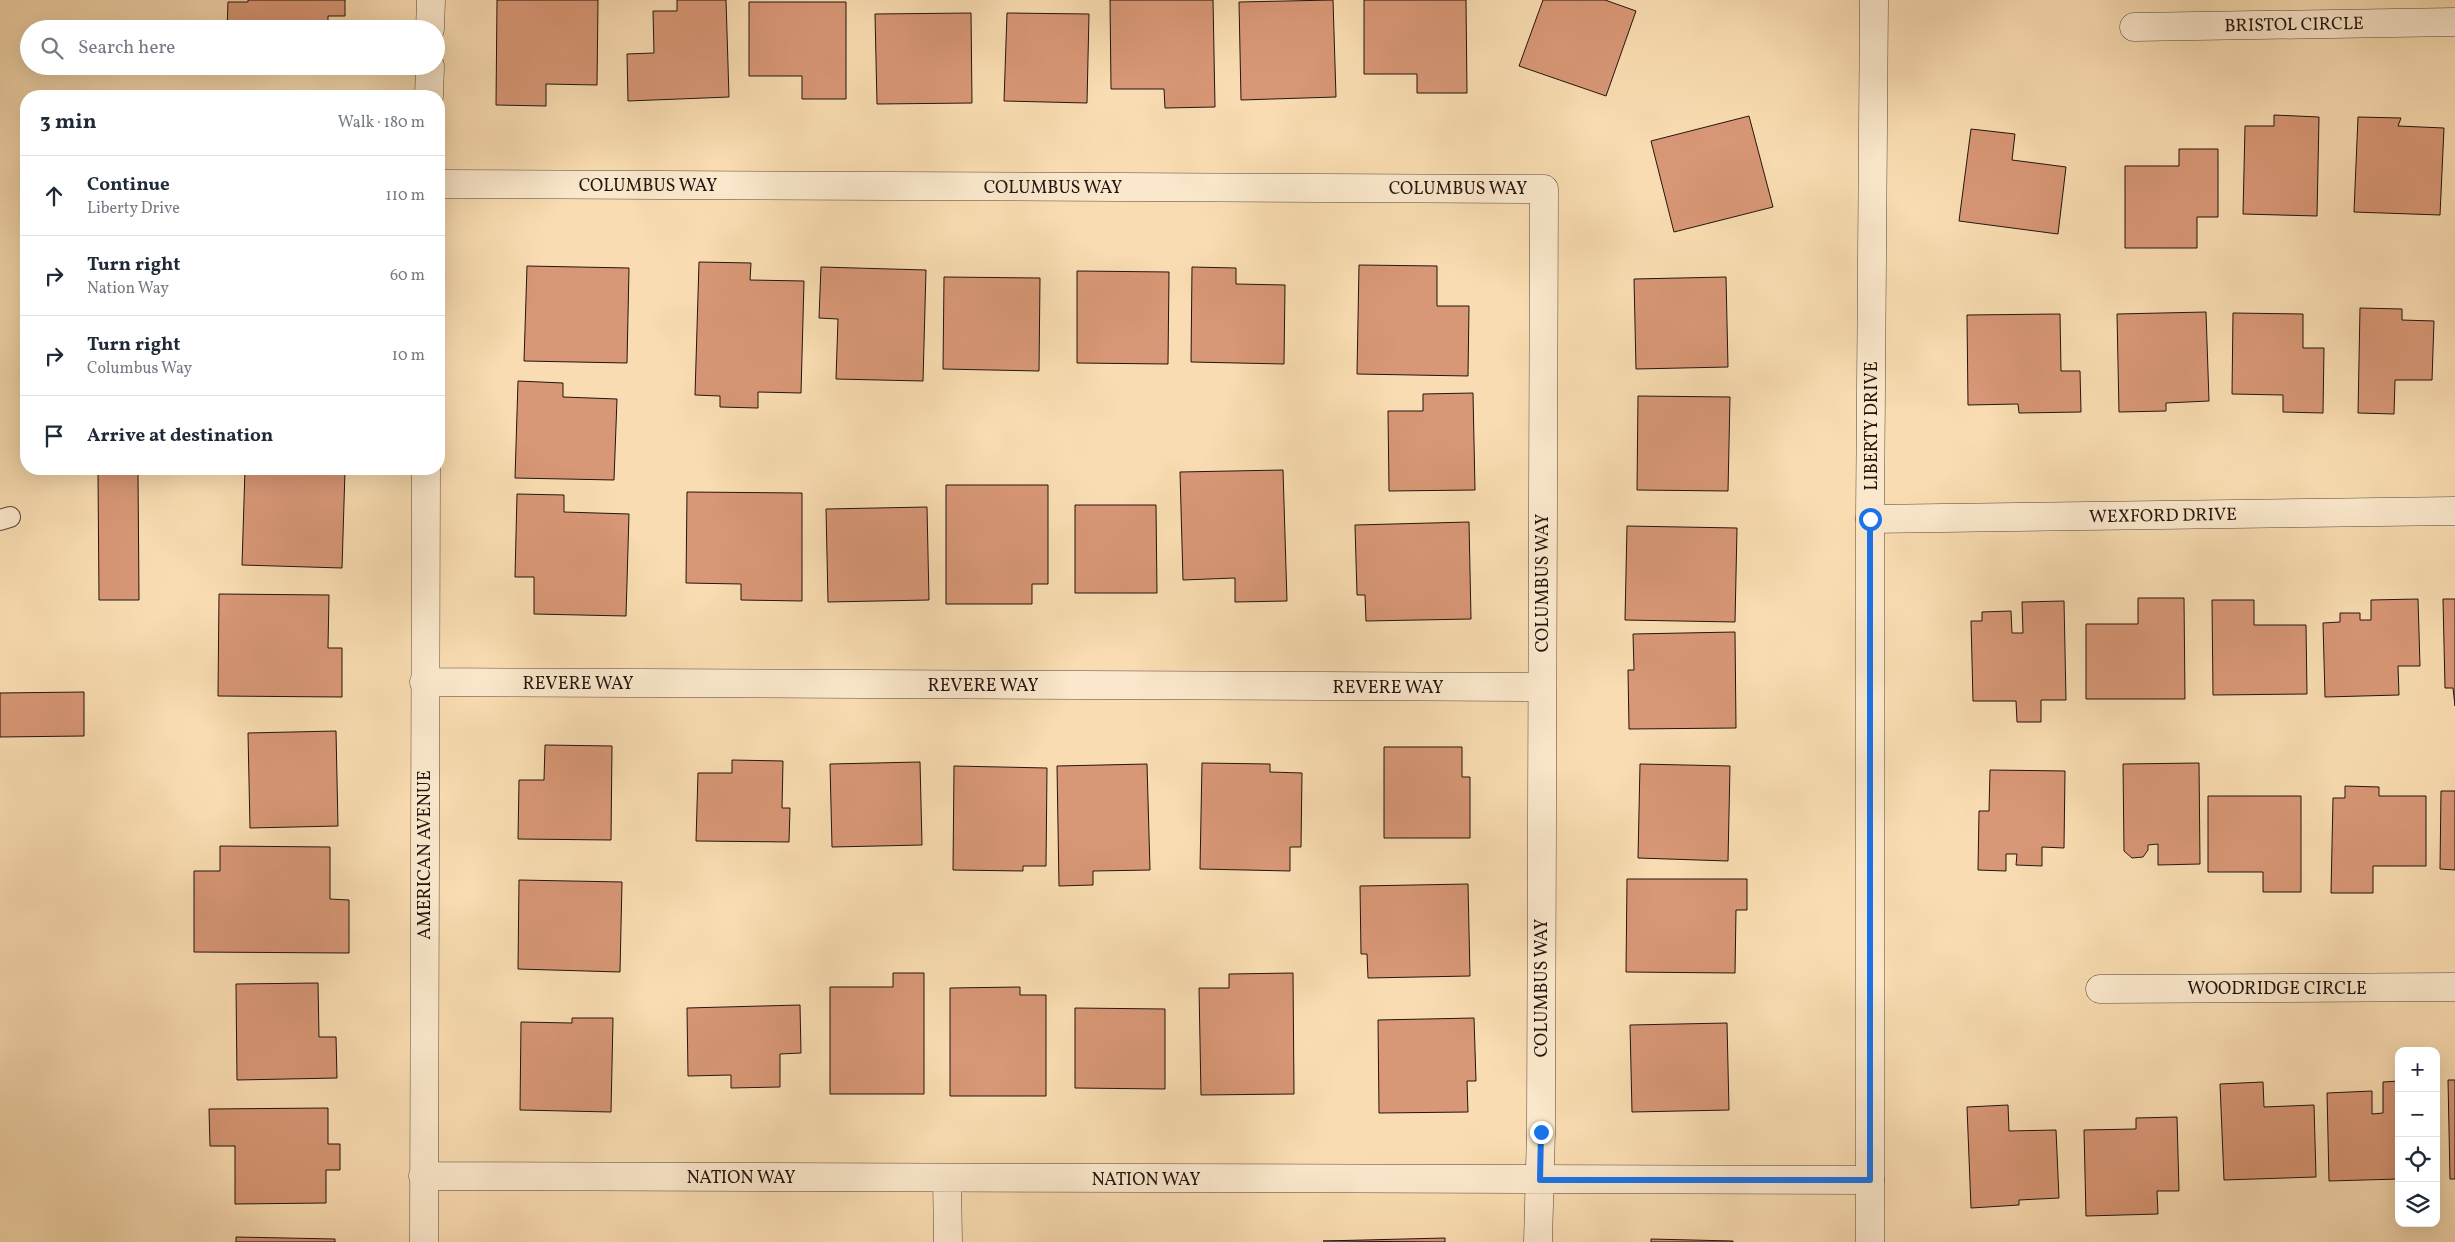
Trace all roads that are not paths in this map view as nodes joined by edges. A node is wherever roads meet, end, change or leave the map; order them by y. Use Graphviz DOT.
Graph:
graph roads {
  1 [pos="431,0"];
  2 [pos="1874,0"];
  3 [pos="430,20"];
  4 [pos="2455,22"];
  5 [pos="2134,27"];
  6 [pos="430,75"];
  7 [pos="430,90"];
  8 [pos="445,184"];
  9 [pos="426,475"];
  10 [pos="2455,511"];
  11 [pos="1870,519"];
  12 [pos="424,682"];
  13 [pos="1542,687"];
  14 [pos="2455,987"];
  15 [pos="2100,989"];
  16 [pos="423,1176"];
  17 [pos="947,1178"];
  18 [pos="1540,1180"];
  19 [pos="1870,1180"];
  20 [pos="424,1242"];
  21 [pos="948,1242"];
  22 [pos="1538,1242"];
  23 [pos="1870,1242"];
  1 -- 3 [label="street"];
  2 -- 11 [label="street, LIBERTY DRIVE"];
  4 -- 5 [label="street, BRISTOL CIRCLE"];
  6 -- 7 [label="street"];
  8 -- 13 [label="street, COLUMBUS WAY"];
  9 -- 12 [label="street, AMERICAN AVENUE"];
  10 -- 11 [label="street, WEXFORD DRIVE"];
  11 -- 19 [label="street, LIBERTY DRIVE"];
  12 -- 13 [label="street, REVERE WAY"];
  12 -- 16 [label="street, AMERICAN AVENUE"];
  13 -- 18 [label="street, COLUMBUS WAY"];
  14 -- 15 [label="street, WOODRIDGE CIRCLE"];
  16 -- 17 [label="street, NATION WAY"];
  16 -- 20 [label="street, AMERICAN AVENUE"];
  17 -- 18 [label="street, NATION WAY"];
  17 -- 21 [label="street"];
  18 -- 19 [label="street, NATION WAY"];
  18 -- 22 [label="street, COLUMBUS WAY"];
  19 -- 23 [label="street, LIBERTY DRIVE"];
}
